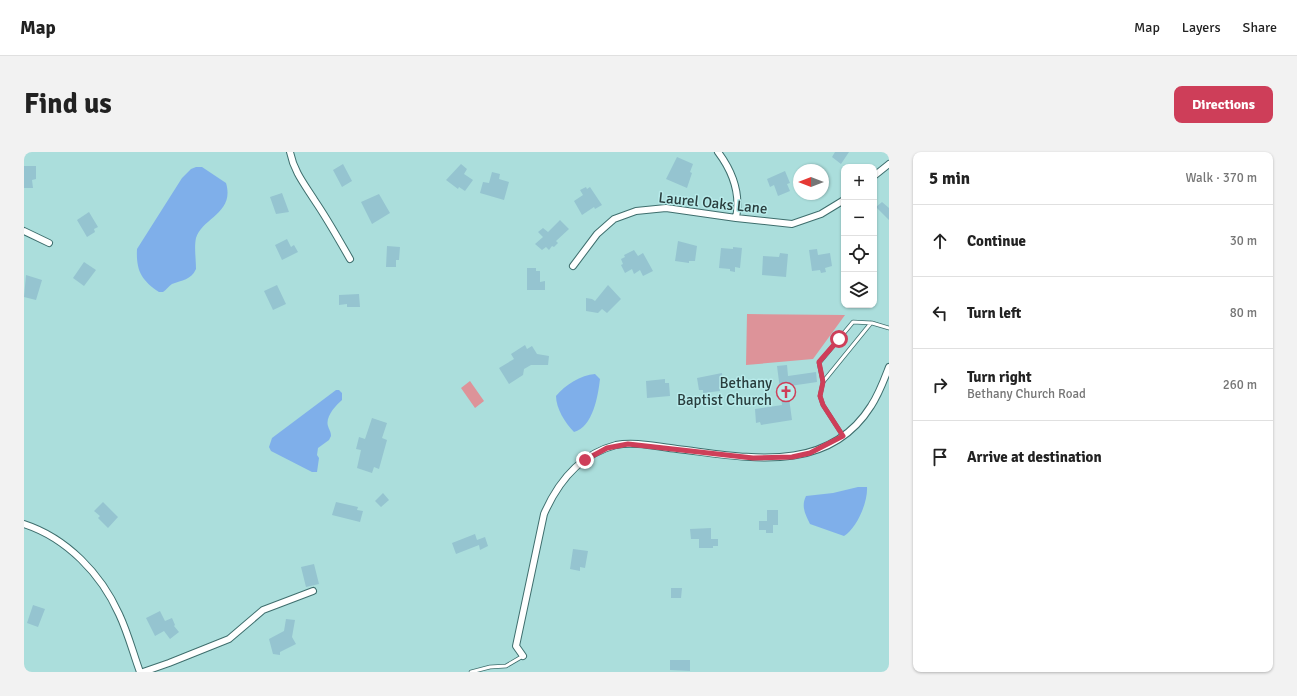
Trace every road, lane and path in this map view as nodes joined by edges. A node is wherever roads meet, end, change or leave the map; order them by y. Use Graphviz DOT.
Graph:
graph roads {
  1 [pos="290,152"];
  2 [pos="718,152"];
  3 [pos="889,164"];
  4 [pos="877,174"];
  5 [pos="841,202"];
  6 [pos="736,218"];
  7 [pos="24,231"];
  8 [pos="49,243"];
  9 [pos="350,259"];
  10 [pos="573,266"];
  11 [pos="871,323"];
  12 [pos="889,328"];
  13 [pos="889,367"];
  14 [pos="823,382"];
  15 [pos="843,436"];
  16 [pos="24,524"];
  17 [pos="313,591"];
  18 [pos="523,656"];
  19 [pos="140,672"];
  20 [pos="143,672"];
  21 [pos="471,672"];
  1 -- 9 [label="street"];
  2 -- 6 [label="street"];
  3 -- 4 [label="street"];
  5 -- 6 [label="street, Laurel Oaks Lane"];
  6 -- 10 [label="street, Laurel Oaks Lane"];
  7 -- 8 [label="street"];
  11 -- 12 [label="lane"];
  11 -- 14 [label="lane"];
  11 -- 14 [label="lane"];
  13 -- 15 [label="street"];
  14 -- 15 [label="lane"];
  15 -- 18 [label="street"];
  16 -- 19 [label="street"];
  17 -- 20 [label="street"];
  18 -- 21 [label="lane"];
}
